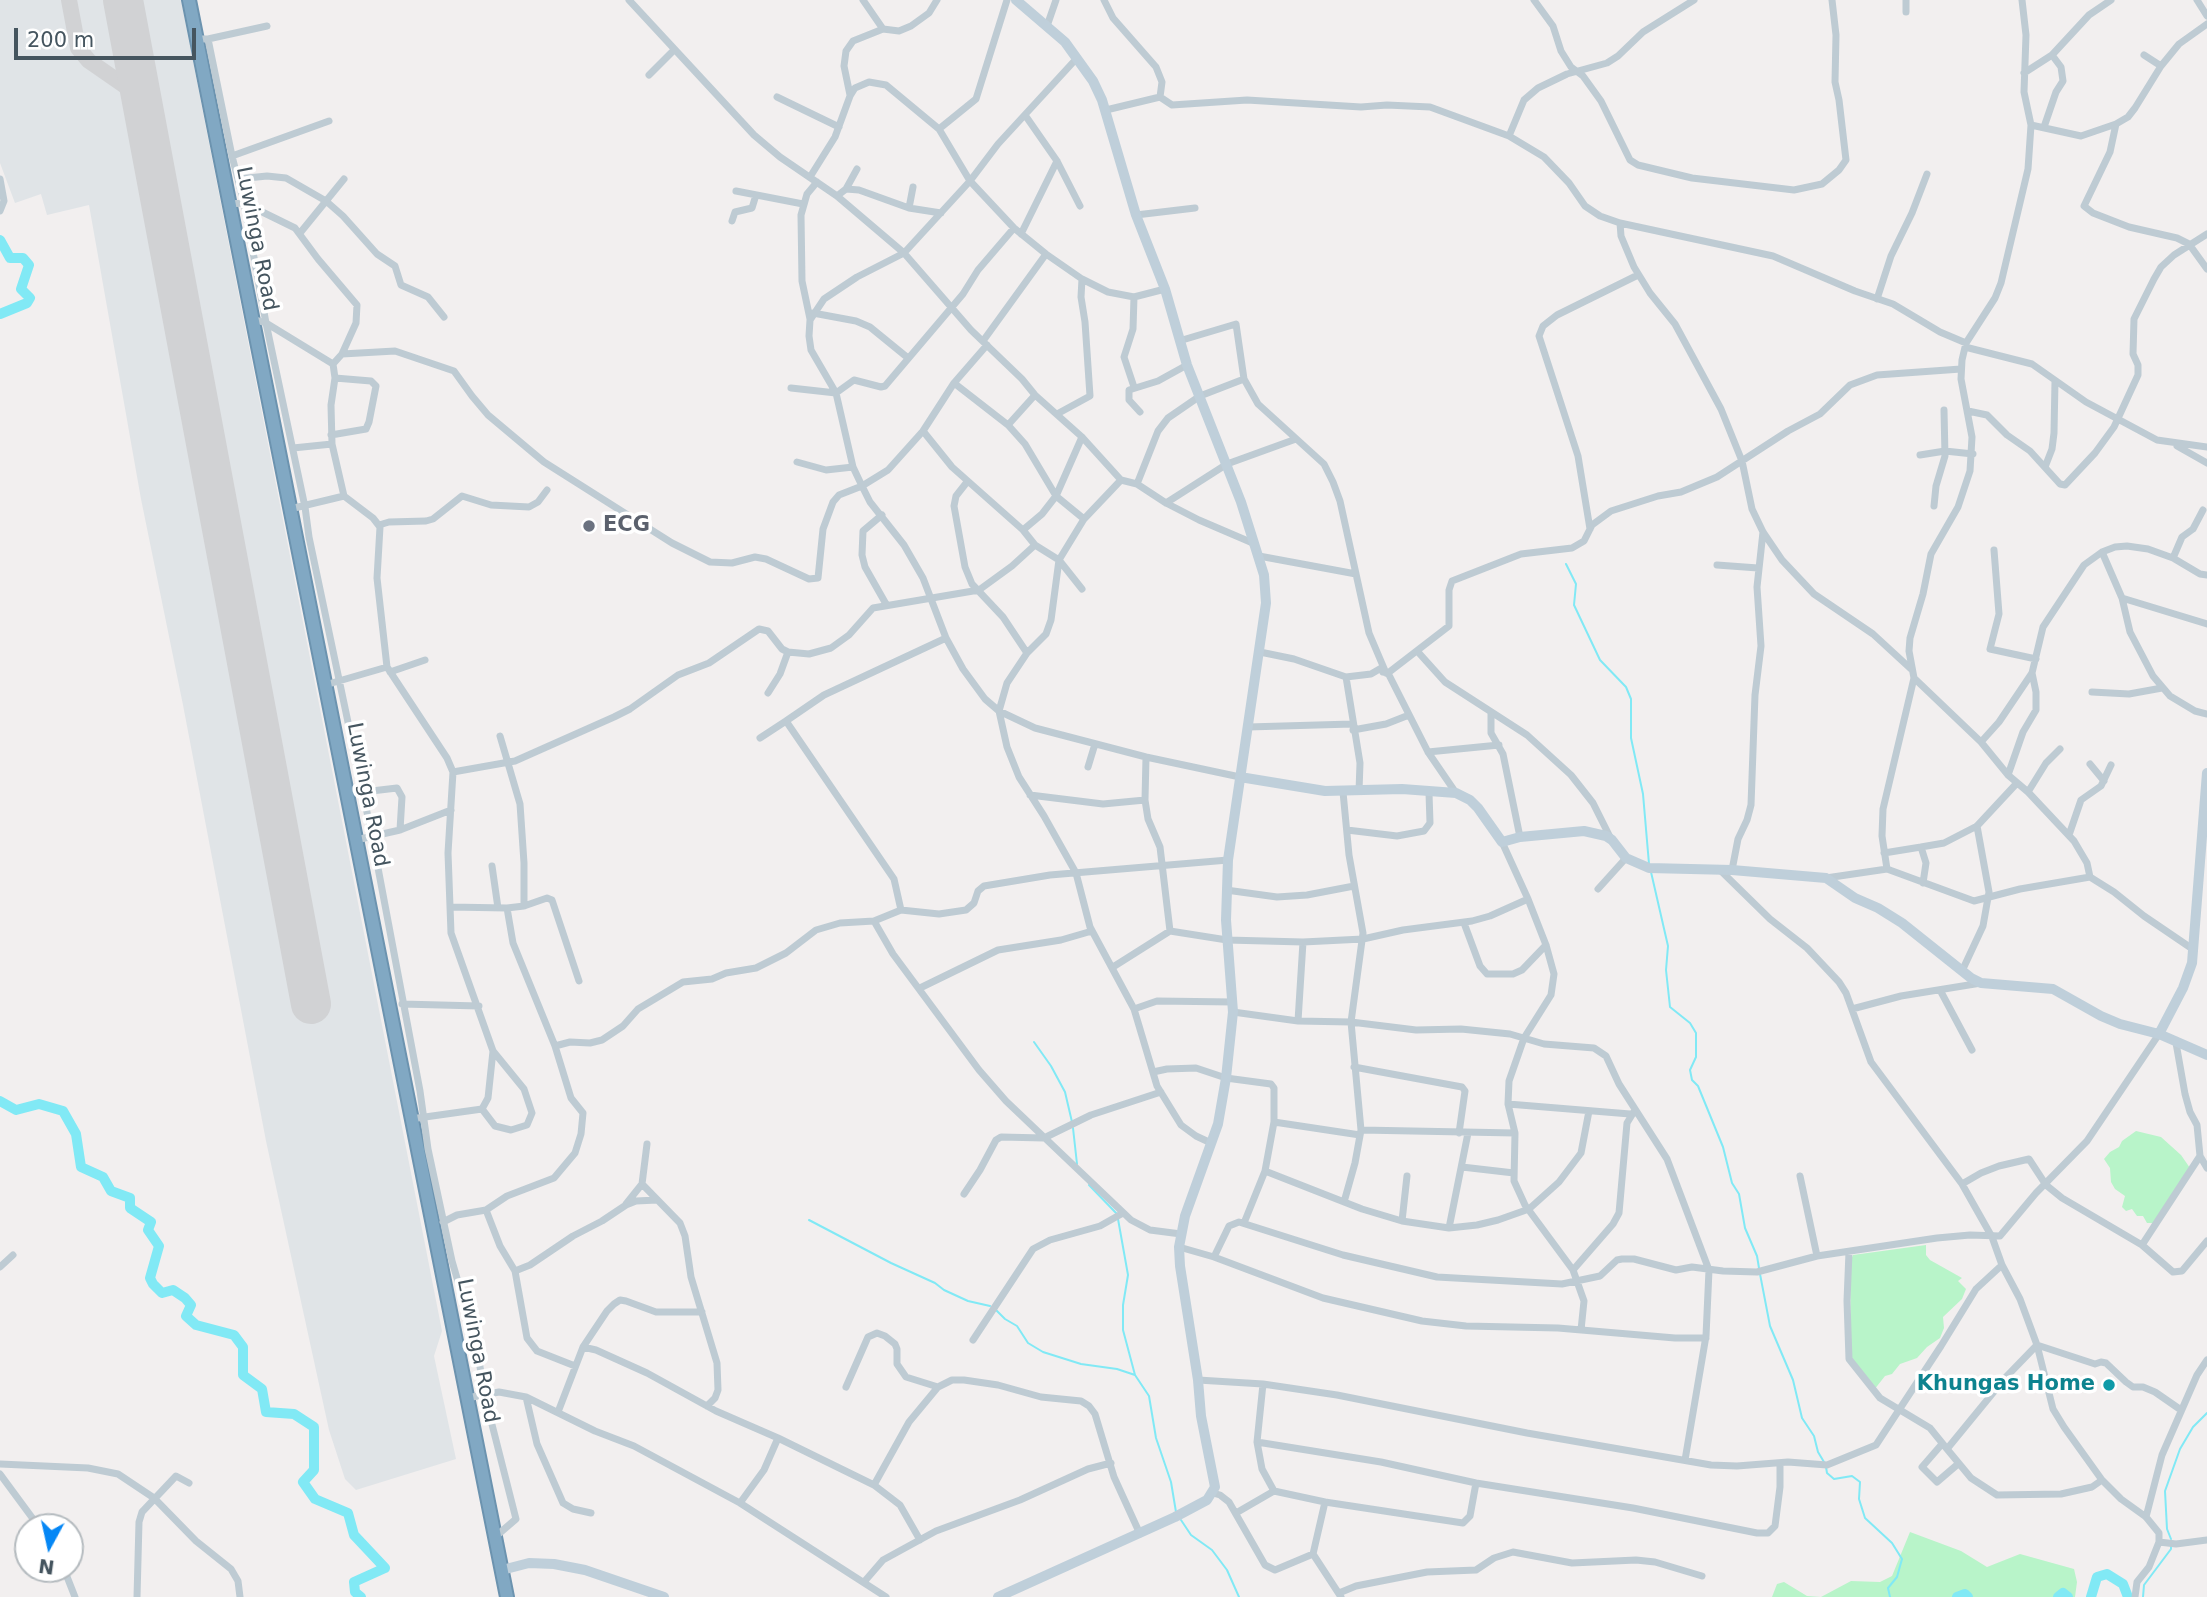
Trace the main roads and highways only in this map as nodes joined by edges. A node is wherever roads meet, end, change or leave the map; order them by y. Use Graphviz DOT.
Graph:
graph roads {
  1 [pos="189,0"];
  2 [pos="507,1597"];
  1 -- 2 [label="highway, Luwinga Road"];
}
